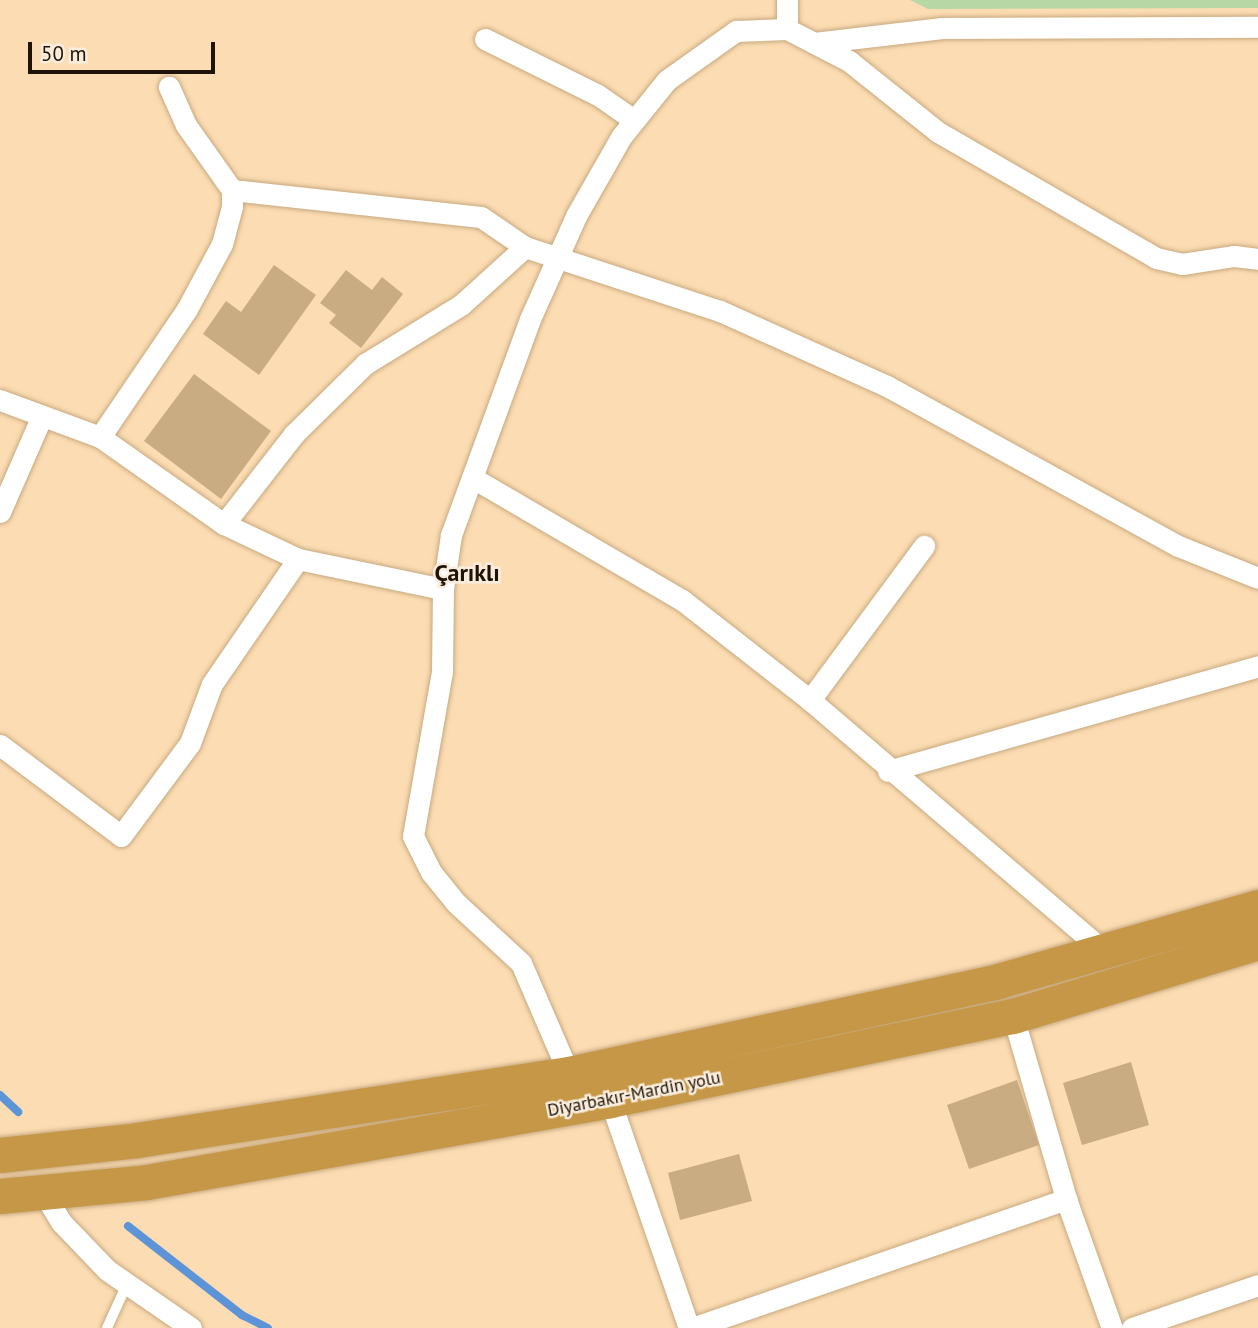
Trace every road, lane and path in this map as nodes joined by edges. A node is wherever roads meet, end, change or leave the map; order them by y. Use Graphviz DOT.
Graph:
graph roads {
  1 [pos="787,0"];
  2 [pos="1258,27"];
  3 [pos="787,29"];
  4 [pos="485,38"];
  5 [pos="814,43"];
  6 [pos="169,87"];
  7 [pos="634,120"];
  8 [pos="232,190"];
  9 [pos="525,247"];
  10 [pos="557,258"];
  11 [pos="1258,259"];
  12 [pos="0,400"];
  13 [pos="42,416"];
  14 [pos="100,437"];
  15 [pos="473,478"];
  16 [pos="0,512"];
  17 [pos="224,524"];
  18 [pos="924,546"];
  19 [pos="298,559"];
  20 [pos="1258,578"];
  21 [pos="443,589"];
  22 [pos="1258,666"];
  23 [pos="810,700"];
  24 [pos="0,746"];
  25 [pos="888,771"];
  26 [pos="1258,907"];
  27 [pos="1258,942"];
  28 [pos="1104,951"];
  29 [pos="1013,1016"];
  30 [pos="569,1074"];
  31 [pos="610,1100"];
  32 [pos="0,1155"];
  33 [pos="43,1192"];
  34 [pos="0,1196"];
  35 [pos="1066,1199"];
  36 [pos="127,1284"];
  37 [pos="1258,1285"];
  38 [pos="107,1328"];
  39 [pos="191,1328"];
  40 [pos="690,1328"];
  41 [pos="1112,1328"];
  42 [pos="1132,1328"];
  1 -- 3 [label="street"];
  2 -- 5 [label="street"];
  3 -- 5 [label="street"];
  3 -- 7 [label="street"];
  4 -- 7 [label="street"];
  5 -- 11 [label="street"];
  6 -- 8 [label="street"];
  7 -- 10 [label="street"];
  8 -- 9 [label="street"];
  8 -- 14 [label="street"];
  9 -- 10 [label="street"];
  9 -- 17 [label="street"];
  10 -- 15 [label="street"];
  10 -- 20 [label="street"];
  12 -- 13 [label="street"];
  13 -- 14 [label="street"];
  13 -- 16 [label="street"];
  14 -- 17 [label="street"];
  15 -- 21 [label="street"];
  15 -- 23 [label="street"];
  17 -- 19 [label="street"];
  18 -- 23 [label="street"];
  19 -- 21 [label="street"];
  19 -- 24 [label="street"];
  21 -- 30 [label="street"];
  22 -- 25 [label="street"];
  23 -- 25 [label="street"];
  25 -- 28 [label="street"];
  26 -- 28 [label="highway"];
  27 -- 29 [label="highway, Diyarbakır-Mardin yolu"];
  28 -- 30 [label="highway"];
  29 -- 31 [label="highway, Diyarbakır-Mardin yolu"];
  29 -- 35 [label="street"];
  30 -- 32 [label="highway"];
  31 -- 33 [label="highway, Diyarbakır-Mardin yolu"];
  31 -- 40 [label="street"];
  33 -- 34 [label="highway, Diyarbakır-Mardin yolu"];
  33 -- 36 [label="street"];
  35 -- 40 [label="street"];
  35 -- 41 [label="street"];
  36 -- 38 [label="lane"];
  36 -- 39 [label="street"];
  37 -- 42 [label="street"];
}
